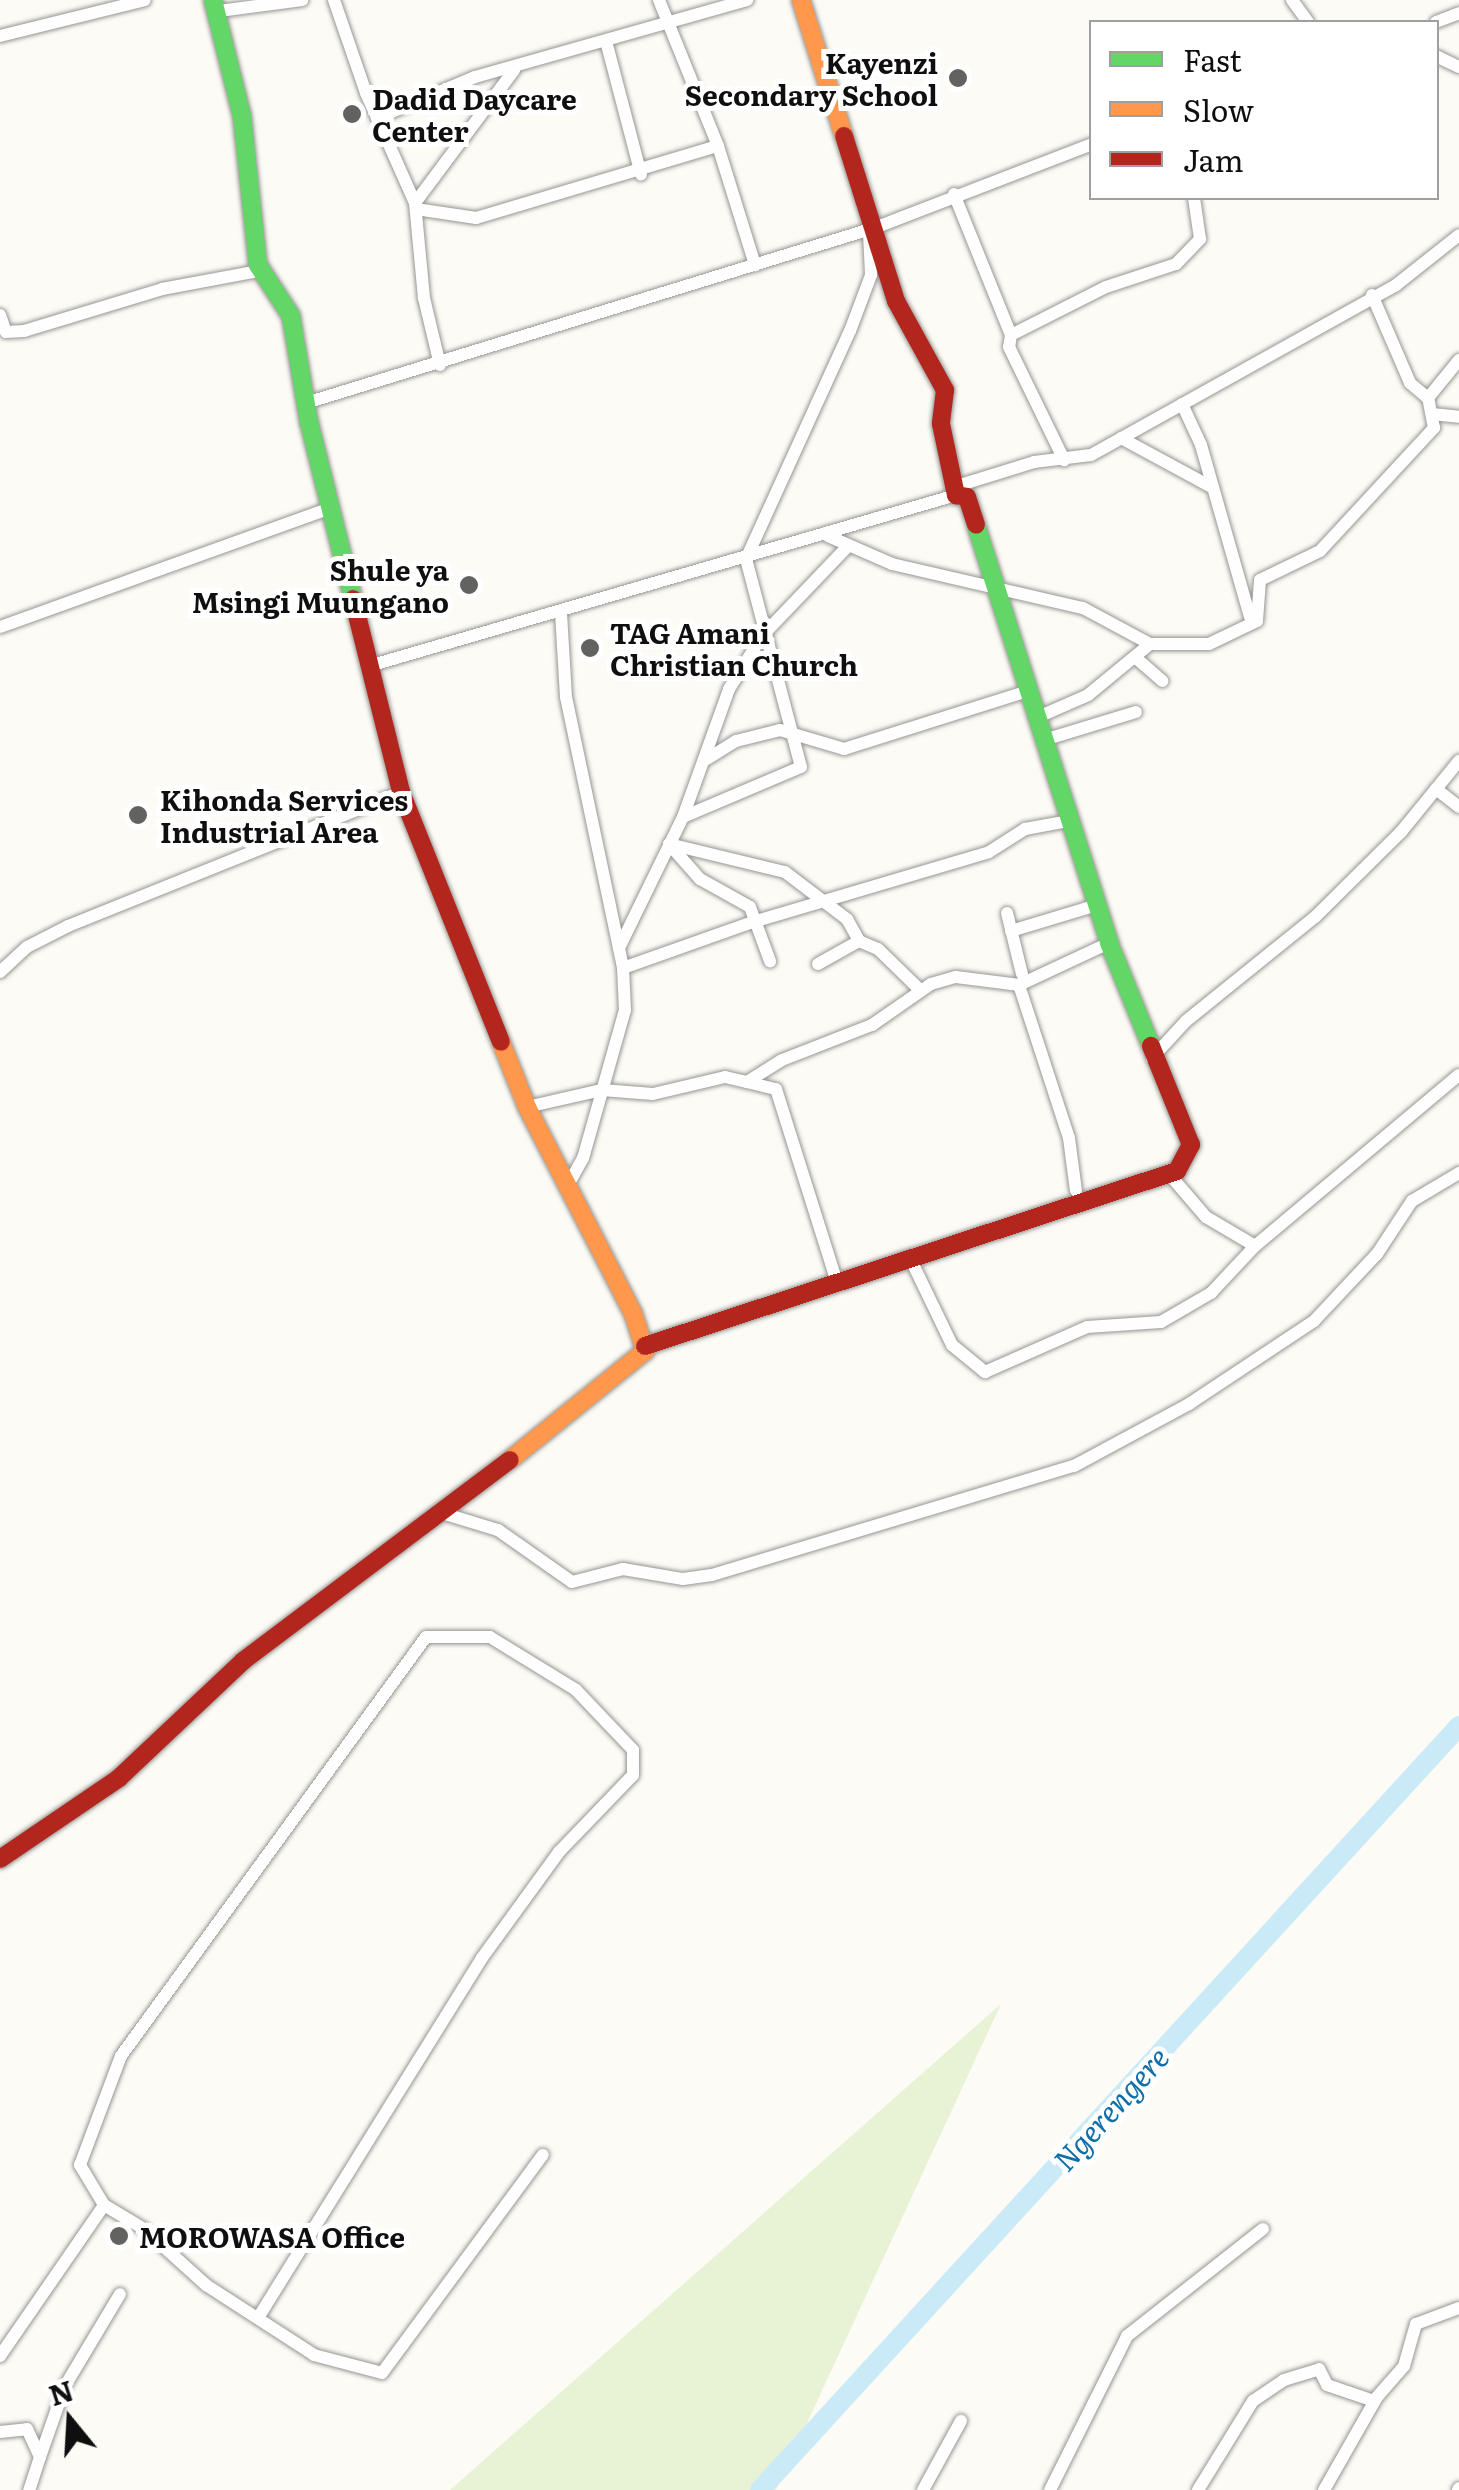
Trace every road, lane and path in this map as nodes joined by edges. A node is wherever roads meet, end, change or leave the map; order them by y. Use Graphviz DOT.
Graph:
graph roads {
  1 [pos="145,0"];
  2 [pos="302,0"];
  3 [pos="334,0"];
  4 [pos="660,0"];
  5 [pos="747,0"];
  6 [pos="801,0"];
  7 [pos="216,5"];
  8 [pos="666,23"];
  9 [pos="0,36"];
  10 [pos="606,41"];
  11 [pos="514,70"];
  12 [pos="377,118"];
  13 [pos="1089,145"];
  14 [pos="718,146"];
  15 [pos="641,174"];
  16 [pos="954,194"];
  17 [pos="1194,200"];
  18 [pos="416,206"];
  19 [pos="873,228"];
  20 [pos="1459,235"];
  21 [pos="755,265"];
  22 [pos="260,271"];
  23 [pos="1372,295"];
  24 [pos="0,315"];
  25 [pos="3,332"];
  26 [pos="1011,335"];
  27 [pos="1459,360"];
  28 [pos="440,366"];
  29 [pos="1428,398"];
  30 [pos="306,403"];
  31 [pos="1182,404"];
  32 [pos="1432,414"];
  33 [pos="1459,417"];
  34 [pos="1121,438"];
  35 [pos="1064,460"];
  36 [pos="1213,488"];
  37 [pos="956,490"];
  38 [pos="331,508"];
  39 [pos="828,536"];
  40 [pos="847,547"];
  41 [pos="746,559"];
  42 [pos="994,586"];
  43 [pos="561,613"];
  44 [pos="1252,624"];
  45 [pos="0,627"];
  46 [pos="762,636"];
  47 [pos="1150,644"];
  48 [pos="1136,658"];
  49 [pos="369,666"];
  50 [pos="1162,681"];
  51 [pos="1025,692"];
  52 [pos="1136,712"];
  53 [pos="1038,716"];
  54 [pos="794,730"];
  55 [pos="1044,740"];
  56 [pos="705,761"];
  57 [pos="1459,761"];
  58 [pos="1436,789"];
  59 [pos="400,792"];
  60 [pos="1459,807"];
  61 [pos="683,817"];
  62 [pos="1069,820"];
  63 [pos="669,844"];
  64 [pos="819,902"];
  65 [pos="1097,905"];
  66 [pos="1007,912"];
  67 [pos="757,921"];
  68 [pos="1012,931"];
  69 [pos="859,941"];
  70 [pos="1109,943"];
  71 [pos="618,950"];
  72 [pos="770,961"];
  73 [pos="818,964"];
  74 [pos="623,968"];
  75 [pos="0,972"];
  76 [pos="1021,980"];
  77 [pos="921,990"];
  78 [pos="1152,1058"];
  79 [pos="747,1082"];
  80 [pos="1457,1082"];
  81 [pos="602,1090"];
  82 [pos="527,1107"];
  83 [pos="1459,1173"];
  84 [pos="1169,1174"];
  85 [pos="566,1190"];
  86 [pos="1076,1191"];
  87 [pos="1255,1246"];
  88 [pos="909,1256"];
  89 [pos="836,1279"];
  90 [pos="645,1346"];
  91 [pos="442,1512"];
  92 [pos="0,1859"];
  93 [pos="543,2155"];
  94 [pos="104,2205"];
  95 [pos="1263,2229"];
  96 [pos="120,2294"];
  97 [pos="1459,2308"];
  98 [pos="258,2318"];
  99 [pos="0,2356"];
  100 [pos="1374,2402"];
  101 [pos="961,2421"];
  102 [pos="0,2432"];
  103 [pos="40,2457"];
  104 [pos="28,2490"];
  105 [pos="923,2490"];
  106 [pos="1050,2490"];
  107 [pos="1198,2490"];
  108 [pos="1324,2490"];
  1 -- 9 [label="street"];
  2 -- 7 [label="street"];
  3 -- 12 [label="street"];
  4 -- 8 [label="street"];
  5 -- 8 [label="street"];
  6 -- 19 [label="street"];
  7 -- 22 [label="street"];
  8 -- 10 [label="street"];
  8 -- 14 [label="street"];
  10 -- 11 [label="street"];
  10 -- 15 [label="street"];
  11 -- 12 [label="street"];
  11 -- 18 [label="street"];
  12 -- 18 [label="street"];
  13 -- 16 [label="street"];
  14 -- 15 [label="street"];
  14 -- 21 [label="street"];
  15 -- 18 [label="street"];
  16 -- 19 [label="street"];
  16 -- 26 [label="street"];
  17 -- 26 [label="street"];
  18 -- 28 [label="street"];
  19 -- 21 [label="street"];
  19 -- 37 [label="street"];
  19 -- 41 [label="street"];
  20 -- 23 [label="street"];
  21 -- 28 [label="street"];
  22 -- 25 [label="street"];
  22 -- 30 [label="street"];
  23 -- 29 [label="street"];
  23 -- 31 [label="street"];
  24 -- 25 [label="street"];
  26 -- 35 [label="street"];
  27 -- 29 [label="street"];
  28 -- 30 [label="street"];
  29 -- 32 [label="street"];
  30 -- 38 [label="street"];
  31 -- 34 [label="street"];
  31 -- 36 [label="street"];
  32 -- 33 [label="street"];
  32 -- 44 [label="street"];
  34 -- 35 [label="street"];
  34 -- 36 [label="street"];
  35 -- 37 [label="street"];
  36 -- 44 [label="street"];
  37 -- 39 [label="street"];
  37 -- 42 [label="street"];
  38 -- 45 [label="street"];
  38 -- 49 [label="street"];
  39 -- 40 [label="street"];
  39 -- 41 [label="street"];
  40 -- 42 [label="street"];
  40 -- 46 [label="street"];
  41 -- 43 [label="street"];
  41 -- 46 [label="street"];
  42 -- 47 [label="street"];
  42 -- 51 [label="street"];
  43 -- 49 [label="street"];
  43 -- 71 [label="street"];
  44 -- 47 [label="street"];
  46 -- 54 [label="street"];
  46 -- 56 [label="street"];
  47 -- 48 [label="street"];
  48 -- 50 [label="street"];
  48 -- 53 [label="street"];
  49 -- 59 [label="street"];
  51 -- 53 [label="street"];
  51 -- 54 [label="street"];
  52 -- 55 [label="street"];
  53 -- 55 [label="street"];
  54 -- 56 [label="street"];
  54 -- 61 [label="street"];
  55 -- 62 [label="street"];
  56 -- 61 [label="street"];
  57 -- 58 [label="street"];
  58 -- 60 [label="street"];
  58 -- 78 [label="street"];
  59 -- 75 [label="street"];
  59 -- 82 [label="street"];
  61 -- 63 [label="street"];
  62 -- 64 [label="street"];
  62 -- 65 [label="street"];
  63 -- 64 [label="street"];
  63 -- 67 [label="street"];
  63 -- 71 [label="street"];
  64 -- 67 [label="street"];
  64 -- 69 [label="street"];
  65 -- 68 [label="street"];
  65 -- 70 [label="street"];
  66 -- 68 [label="street"];
  67 -- 72 [label="street"];
  67 -- 74 [label="street"];
  68 -- 76 [label="street"];
  69 -- 73 [label="street"];
  69 -- 77 [label="street"];
  70 -- 76 [label="street"];
  70 -- 78 [label="street"];
  71 -- 74 [label="street"];
  74 -- 81 [label="street"];
  76 -- 77 [label="street"];
  76 -- 86 [label="street"];
  77 -- 79 [label="street"];
  78 -- 84 [label="street"];
  79 -- 81 [label="street"];
  79 -- 89 [label="street"];
  80 -- 87 [label="street"];
  81 -- 82 [label="street"];
  81 -- 85 [label="street"];
  82 -- 85 [label="street"];
  83 -- 91 [label="street"];
  84 -- 87 [label="street"];
  84 -- 88 [label="street"];
  85 -- 90 [label="street"];
  87 -- 88 [label="street"];
  88 -- 89 [label="street"];
  89 -- 90 [label="street"];
  90 -- 91 [label="street"];
  91 -- 92 [label="street"];
  93 -- 98 [label="street"];
  94 -- 98 [label="street"];
  94 -- 98 [label="street"];
  94 -- 99 [label="street"];
  95 -- 106 [label="street"];
  96 -- 103 [label="street"];
  97 -- 100 [label="street"];
  100 -- 107 [label="street"];
  100 -- 108 [label="street"];
  101 -- 105 [label="street"];
  102 -- 103 [label="street"];
  103 -- 104 [label="street"];
}
